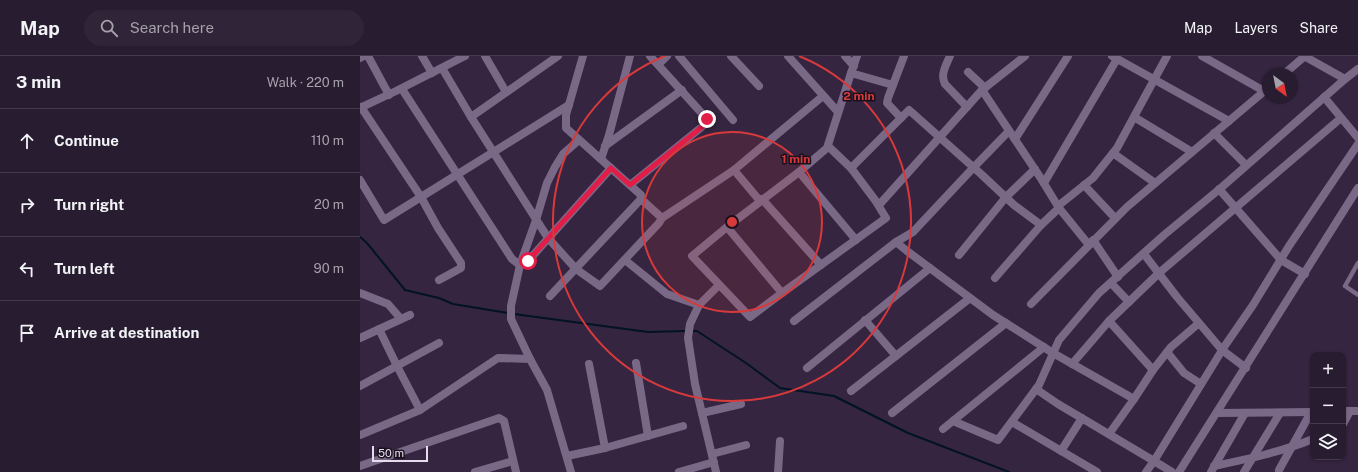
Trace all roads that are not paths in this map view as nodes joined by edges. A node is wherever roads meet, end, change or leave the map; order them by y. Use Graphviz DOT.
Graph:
graph roads {
  1 [pos="364,56"];
  2 [pos="368,56"];
  3 [pos="422,56"];
  4 [pos="465,56"];
  5 [pos="485,56"];
  6 [pos="558,56"];
  7 [pos="583,56"];
  8 [pos="630,56"];
  9 [pos="650,56"];
  10 [pos="667,56"];
  11 [pos="679,56"];
  12 [pos="731,56"];
  13 [pos="788,56"];
  14 [pos="845,56"];
  15 [pos="857,56"];
  16 [pos="904,56"];
  17 [pos="950,56"];
  18 [pos="1025,56"];
  19 [pos="1068,56"];
  20 [pos="1167,56"];
  21 [pos="1202,56"];
  22 [pos="1305,56"];
  23 [pos="1114,57"];
  24 [pos="360,58"];
  25 [pos="659,64"];
  26 [pos="442,68"];
  27 [pos="1291,68"];
  28 [pos="852,69"];
  29 [pos="1358,69"];
  30 [pos="968,72"];
  31 [pos="432,73"];
  32 [pos="1345,79"];
  33 [pos="1154,80"];
  34 [pos="893,85"];
  35 [pos="759,86"];
  36 [pos="1262,87"];
  37 [pos="402,89"];
  38 [pos="983,89"];
  39 [pos="682,90"];
  40 [pos="506,92"];
  41 [pos="1262,92"];
  42 [pos="389,95"];
  43 [pos="823,96"];
  44 [pos="1324,97"];
  45 [pos="569,105"];
  46 [pos="967,107"];
  47 [pos="360,108"];
  48 [pos="838,112"];
  49 [pos="471,117"];
  50 [pos="1134,117"];
  51 [pos="901,118"];
  52 [pos="1341,118"];
  53 [pos="733,120"];
  54 [pos="1229,121"];
  55 [pos="1009,131"];
  56 [pos="1214,133"];
  57 [pos="940,137"];
  58 [pos="1358,138"];
  59 [pos="1015,139"];
  60 [pos="579,140"];
  61 [pos="1358,144"];
  62 [pos="605,146"];
  63 [pos="828,146"];
  64 [pos="1192,152"];
  65 [pos="493,153"];
  66 [pos="1112,153"];
  67 [pos="601,159"];
  68 [pos="1246,165"];
  69 [pos="974,167"];
  70 [pos="611,168"];
  71 [pos="851,168"];
  72 [pos="1035,169"];
  73 [pos="734,170"];
  74 [pos="799,172"];
  75 [pos="457,174"];
  76 [pos="360,180"];
  77 [pos="1044,183"];
  78 [pos="1155,183"];
  79 [pos="630,185"];
  80 [pos="1084,185"];
  81 [pos="1358,188"];
  82 [pos="1219,189"];
  83 [pos="421,197"];
  84 [pos="1006,197"];
  85 [pos="641,199"];
  86 [pos="761,200"];
  87 [pos="879,205"];
  88 [pos="1058,207"];
  89 [pos="1236,208"];
  90 [pos="662,218"];
  91 [pos="1115,218"];
  92 [pos="536,220"];
  93 [pos="1040,225"];
  94 [pos="727,227"];
  95 [pos="548,238"];
  96 [pos="856,240"];
  97 [pos="896,242"];
  98 [pos="1091,242"];
  99 [pos="1144,254"];
  100 [pos="959,255"];
  101 [pos="625,260"];
  102 [pos="1281,260"];
  103 [pos="1358,263"];
  104 [pos="520,265"];
  105 [pos="820,265"];
  106 [pos="930,268"];
  107 [pos="576,269"];
  108 [pos="1159,273"];
  109 [pos="1305,274"];
  110 [pos="995,278"];
  111 [pos="439,280"];
  112 [pos="1115,280"];
  113 [pos="719,285"];
  114 [pos="782,293"];
  115 [pos="360,294"];
  116 [pos="1358,295"];
  117 [pos="550,296"];
  118 [pos="970,298"];
  119 [pos="1129,302"];
  120 [pos="1031,304"];
  121 [pos="699,305"];
  122 [pos="410,315"];
  123 [pos="401,319"];
  124 [pos="865,320"];
  125 [pos="794,321"];
  126 [pos="1109,322"];
  127 [pos="1006,323"];
  128 [pos="1199,323"];
  129 [pos="379,329"];
  130 [pos="360,338"];
  131 [pos="439,344"];
  132 [pos="1044,347"];
  133 [pos="1222,350"];
  134 [pos="1167,352"];
  135 [pos="1053,353"];
  136 [pos="896,356"];
  137 [pos="530,359"];
  138 [pos="636,363"];
  139 [pos="589,364"];
  140 [pos="1072,364"];
  141 [pos="397,366"];
  142 [pos="807,368"];
  143 [pos="1246,368"];
  144 [pos="1153,370"];
  145 [pos="1200,384"];
  146 [pos="360,386"];
  147 [pos="1036,389"];
  148 [pos="851,390"];
  149 [pos="1134,399"];
  150 [pos="741,404"];
  151 [pos="420,410"];
  152 [pos="1217,412"];
  153 [pos="1310,412"];
  154 [pos="702,413"];
  155 [pos="892,413"];
  156 [pos="1245,413"];
  157 [pos="1280,413"];
  158 [pos="1310,415"];
  159 [pos="1082,418"];
  160 [pos="953,421"];
  161 [pos="1012,422"];
  162 [pos="682,426"];
  163 [pos="943,429"];
  164 [pos="1109,434"];
  165 [pos="360,435"];
  166 [pos="648,436"];
  167 [pos="1310,440"];
  168 [pos="780,441"];
  169 [pos="746,445"];
  170 [pos="606,448"];
  171 [pos="1291,448"];
  172 [pos="1061,451"];
  173 [pos="567,456"];
  174 [pos="713,458"];
  175 [pos="1252,458"];
  176 [pos="514,461"];
  177 [pos="1154,461"];
  178 [pos="360,466"];
  179 [pos="1213,469"];
  180 [pos="1279,470"];
  181 [pos="475,472"];
  182 [pos="516,472"];
  183 [pos="571,472"];
  184 [pos="679,472"];
  185 [pos="716,472"];
  186 [pos="778,472"];
  187 [pos="1097,472"];
  188 [pos="1146,472"];
  189 [pos="1172,472"];
  190 [pos="1179,472"];
  191 [pos="1244,472"];
  1 -- 24 [label="street"];
  2 -- 42 [label="street"];
  3 -- 31 [label="street"];
  4 -- 26 [label="street"];
  5 -- 40 [label="street"];
  6 -- 40 [label="street"];
  7 -- 45 [label="street"];
  8 -- 62 [label="street"];
  9 -- 25 [label="street"];
  10 -- 25 [label="street"];
  11 -- 53 [label="street"];
  12 -- 35 [label="street"];
  13 -- 43 [label="street"];
  14 -- 28 [label="street"];
  15 -- 28 [label="street"];
  16 -- 34 [label="street"];
  17 -- 46 [label="street"];
  18 -- 38 [label="street"];
  19 -- 59 [label="street"];
  20 -- 33 [label="street"];
  21 -- 36 [label="street"];
  22 -- 27 [label="street"];
  22 -- 32 [label="street"];
  23 -- 33 [label="street"];
  23 -- 77 [label="street"];
  25 -- 39 [label="street"];
  26 -- 31 [label="street"];
  26 -- 49 [label="street"];
  28 -- 34 [label="street"];
  28 -- 48 [label="street"];
  29 -- 32 [label="street"];
  30 -- 38 [label="street"];
  31 -- 37 [label="street"];
  32 -- 44 [label="street"];
  33 -- 50 [label="street"];
  33 -- 54 [label="street"];
  34 -- 51 [label="street"];
  37 -- 42 [label="street"];
  37 -- 75 [label="street"];
  38 -- 46 [label="street"];
  38 -- 55 [label="street"];
  39 -- 62 [label="street"];
  39 -- 79 [label="street"];
  40 -- 49 [label="street"];
  41 -- 54 [label="street"];
  42 -- 47 [label="street"];
  43 -- 48 [label="street"];
  43 -- 73 [label="street"];
  44 -- 52 [label="street"];
  44 -- 68 [label="street"];
  45 -- 60 [label="street"];
  45 -- 65 [label="street"];
  46 -- 57 [label="street"];
  47 -- 83 [label="street"];
  48 -- 63 [label="street"];
  49 -- 65 [label="street"];
  50 -- 64 [label="street"];
  50 -- 66 [label="street"];
  51 -- 57 [label="street"];
  51 -- 71 [label="street"];
  52 -- 58 [label="street"];
  52 -- 89 [label="street"];
  54 -- 56 [label="street"];
  55 -- 59 [label="street"];
  55 -- 69 [label="street"];
  56 -- 64 [label="street"];
  56 -- 68 [label="street"];
  57 -- 69 [label="street"];
  57 -- 87 [label="street"];
  59 -- 72 [label="street"];
  60 -- 67 [label="street"];
  60 -- 92 [label="street"];
  61 -- 102 [label="street"];
  62 -- 67 [label="street"];
  63 -- 71 [label="street"];
  63 -- 74 [label="street"];
  64 -- 78 [label="street"];
  65 -- 75 [label="street"];
  65 -- 92 [label="street"];
  66 -- 78 [label="street"];
  66 -- 80 [label="street"];
  67 -- 70 [label="street"];
  68 -- 82 [label="street"];
  69 -- 84 [label="street"];
  69 -- 97 [label="street"];
  70 -- 79 [label="street"];
  70 -- 95 [label="street"];
  71 -- 87 [label="street"];
  72 -- 77 [label="street"];
  72 -- 84 [label="street"];
  73 -- 86 [label="street"];
  73 -- 90 [label="street"];
  74 -- 86 [label="street"];
  74 -- 96 [label="street"];
  75 -- 83 [label="street"];
  75 -- 104 [label="street"];
  76 -- 83 [label="street"];
  77 -- 88 [label="street"];
  78 -- 91 [label="street"];
  79 -- 85 [label="street"];
  80 -- 88 [label="street"];
  80 -- 91 [label="street"];
  81 -- 109 [label="street"];
  82 -- 89 [label="street"];
  82 -- 99 [label="street"];
  83 -- 111 [label="street"];
  84 -- 93 [label="street"];
  84 -- 100 [label="street"];
  85 -- 90 [label="street"];
  85 -- 107 [label="street"];
  86 -- 94 [label="street"];
  86 -- 105 [label="street"];
  87 -- 96 [label="street"];
  88 -- 93 [label="street"];
  88 -- 98 [label="street"];
  89 -- 102 [label="street"];
  89 -- 108 [label="street"];
  90 -- 101 [label="street"];
  91 -- 98 [label="street"];
  92 -- 95 [label="street"];
  92 -- 104 [label="street"];
  93 -- 110 [label="street"];
  94 -- 113 [label="street"];
  94 -- 114 [label="street"];
  95 -- 104 [label="street"];
  95 -- 107 [label="street"];
  96 -- 105 [label="street"];
  97 -- 106 [label="street"];
  97 -- 125 [label="street"];
  98 -- 112 [label="street"];
  98 -- 120 [label="street"];
  99 -- 108 [label="street"];
  99 -- 112 [label="street"];
  101 -- 107 [label="street"];
  101 -- 121 [label="street"];
  102 -- 109 [label="street"];
  102 -- 133 [label="street"];
  103 -- 116 [label="lane"];
  104 -- 137 [label="street"];
  105 -- 114 [label="street"];
  106 -- 118 [label="street"];
  106 -- 124 [label="street"];
  107 -- 117 [label="street"];
  108 -- 119 [label="street"];
  108 -- 128 [label="street"];
  109 -- 143 [label="street"];
  112 -- 119 [label="street"];
  112 -- 135 [label="street"];
  113 -- 114 [label="street"];
  113 -- 121 [label="street"];
  115 -- 123 [label="street"];
  118 -- 127 [label="street"];
  118 -- 136 [label="street"];
  119 -- 126 [label="street"];
  121 -- 154 [label="street"];
  122 -- 123 [label="street"];
  123 -- 129 [label="street"];
  124 -- 136 [label="street"];
  124 -- 142 [label="street"];
  126 -- 140 [label="street"];
  126 -- 144 [label="street"];
  127 -- 132 [label="street"];
  127 -- 155 [label="street"];
  128 -- 133 [label="street"];
  128 -- 134 [label="street"];
  129 -- 130 [label="street"];
  129 -- 141 [label="street"];
  131 -- 141 [label="street"];
  132 -- 135 [label="street"];
  132 -- 160 [label="street"];
  133 -- 143 [label="street"];
  133 -- 145 [label="street"];
  134 -- 144 [label="street"];
  134 -- 145 [label="street"];
  135 -- 140 [label="street"];
  135 -- 147 [label="street"];
  136 -- 148 [label="street"];
  137 -- 151 [label="street"];
  137 -- 173 [label="street"];
  138 -- 166 [label="street"];
  139 -- 170 [label="street"];
  140 -- 149 [label="street"];
  141 -- 146 [label="street"];
  141 -- 151 [label="street"];
  143 -- 152 [label="street"];
  144 -- 149 [label="street"];
  145 -- 177 [label="street"];
  147 -- 159 [label="street"];
  147 -- 161 [label="street"];
  149 -- 164 [label="street"];
  150 -- 154 [label="street"];
  151 -- 165 [label="street"];
  152 -- 156 [label="street"];
  152 -- 190 [label="street"];
  153 -- 157 [label="street"];
  154 -- 174 [label="street"];
  156 -- 157 [label="street"];
  156 -- 179 [label="street"];
  157 -- 175 [label="street"];
  158 -- 171 [label="street"];
  159 -- 164 [label="street"];
  159 -- 172 [label="street"];
  160 -- 161 [label="street"];
  160 -- 163 [label="street"];
  161 -- 172 [label="street"];
  162 -- 166 [label="street"];
  164 -- 177 [label="street"];
  166 -- 170 [label="street"];
  167 -- 171 [label="street"];
  168 -- 186 [label="street"];
  169 -- 174 [label="street"];
  170 -- 173 [label="street"];
  171 -- 175 [label="street"];
  171 -- 180 [label="street"];
  172 -- 187 [label="street"];
  173 -- 183 [label="street"];
  174 -- 184 [label="street"];
  174 -- 185 [label="street"];
  175 -- 179 [label="street"];
  175 -- 191 [label="street"];
  176 -- 178 [label="street"];
  176 -- 181 [label="street"];
  176 -- 182 [label="street"];
  177 -- 188 [label="street"];
  177 -- 189 [label="street"];
}
